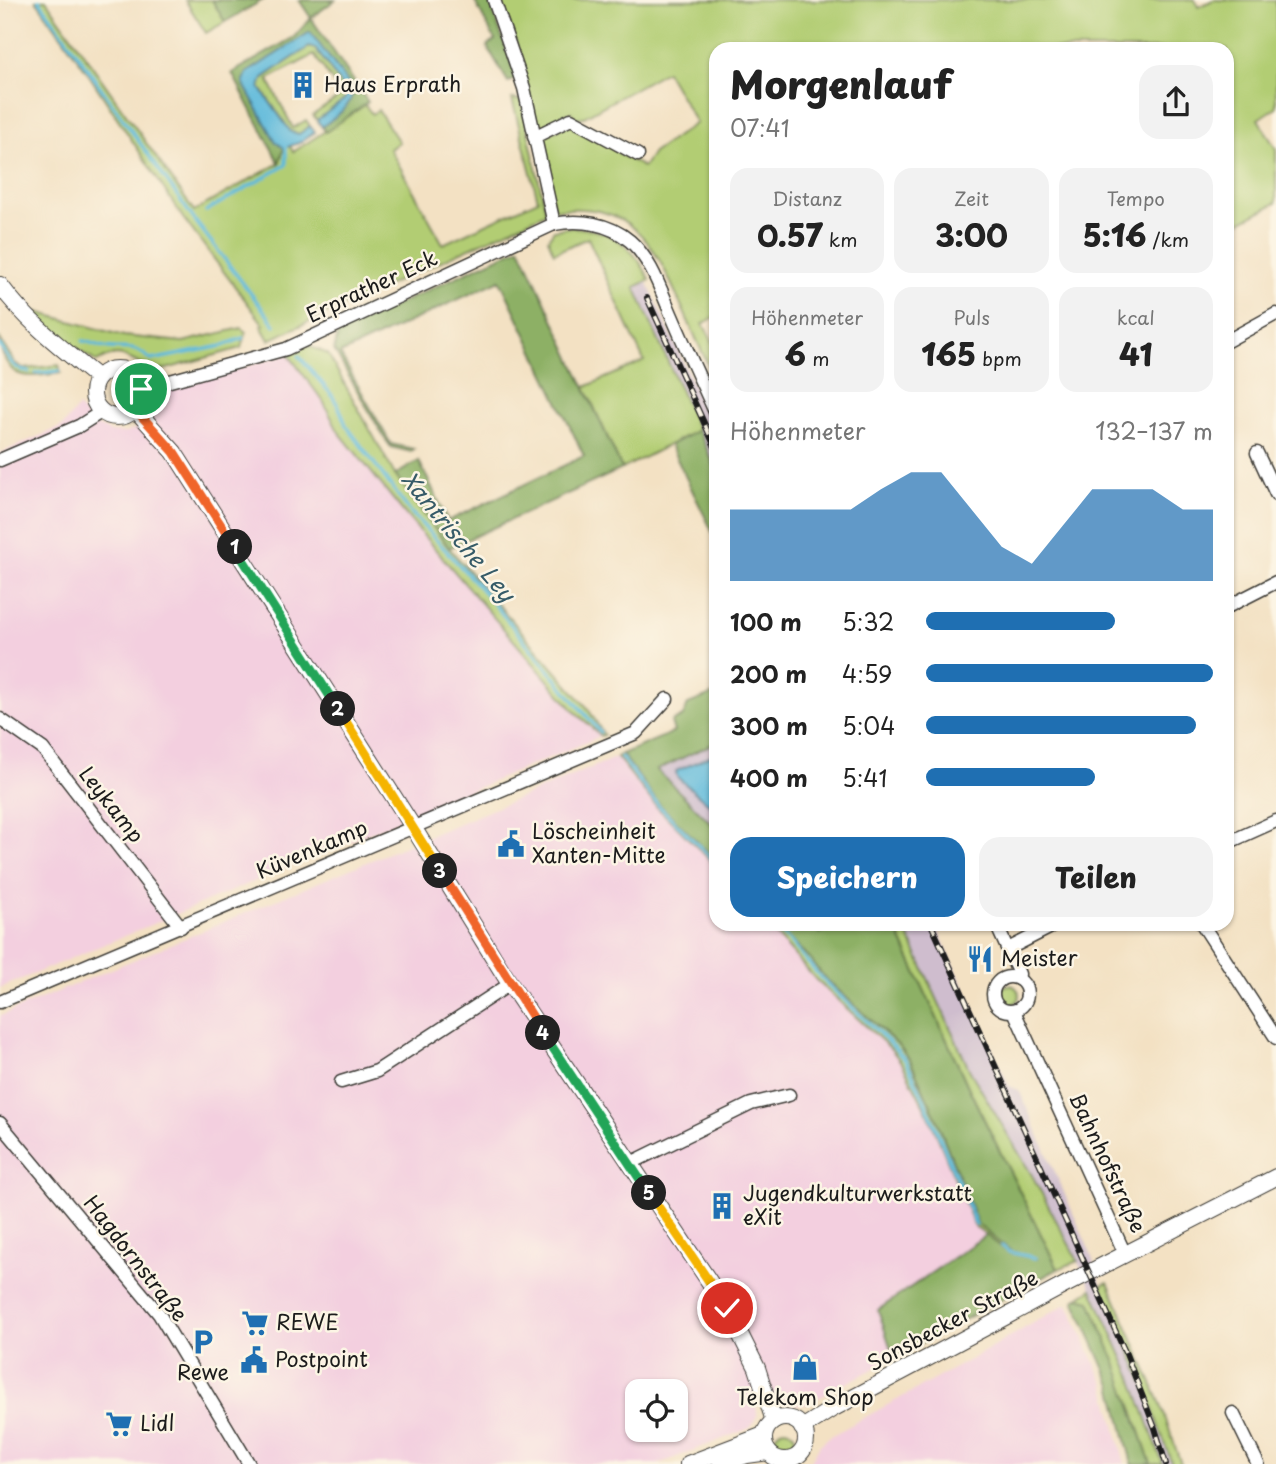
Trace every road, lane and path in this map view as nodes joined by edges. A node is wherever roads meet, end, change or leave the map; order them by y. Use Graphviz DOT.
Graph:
graph roads {
  1 [pos="494,0"];
  2 [pos="534,137"];
  3 [pos="638,155"];
  4 [pos="554,225"];
  5 [pos="0,285"];
  6 [pos="1276,314"];
  7 [pos="1234,337"];
  8 [pos="98,378"];
  9 [pos="141,389"];
  10 [pos="709,399"];
  11 [pos="135,409"];
  12 [pos="101,412"];
  13 [pos="1257,453"];
  14 [pos="0,460"];
  15 [pos="1276,494"];
  16 [pos="1276,582"];
  17 [pos="1234,603"];
  18 [pos="667,699"];
  19 [pos="0,719"];
  20 [pos="1276,821"];
  21 [pos="413,827"];
  22 [pos="1234,840"];
  23 [pos="181,927"];
  24 [pos="999,931"];
  25 [pos="1043,931"];
  26 [pos="1207,931"];
  27 [pos="1008,949"];
  28 [pos="1018,979"];
  29 [pos="510,984"];
  30 [pos="0,1002"];
  31 [pos="1014,1011"];
  32 [pos="1274,1031"];
  33 [pos="341,1082"];
  34 [pos="789,1095"];
  35 [pos="0,1123"];
  36 [pos="629,1164"];
  37 [pos="1274,1183"];
  38 [pos="1125,1254"];
  39 [pos="1233,1413"];
  40 [pos="774,1421"];
  41 [pos="802,1427"];
  42 [pos="766,1443"];
  43 [pos="786,1462"];
  44 [pos="249,1464"];
  45 [pos="688,1464"];
  46 [pos="721,1464"];
  47 [pos="1258,1464"];
  1 -- 2 [label="street"];
  2 -- 3 [label="street"];
  2 -- 4 [label="street"];
  4 -- 9 [label="street, Erprather Eck"];
  4 -- 10 [label="street, Erprather Eck"];
  5 -- 8 [label="street"];
  6 -- 7 [label="street"];
  8 -- 9 [label="street"];
  8 -- 12 [label="street"];
  9 -- 11 [label="street"];
  11 -- 12 [label="street"];
  11 -- 21 [label="street"];
  12 -- 14 [label="street"];
  13 -- 15 [label="street"];
  16 -- 17 [label="street"];
  18 -- 21 [label="street, Küvenkamp"];
  19 -- 23 [label="street, Leykamp"];
  20 -- 22 [label="street"];
  21 -- 23 [label="street, Küvenkamp"];
  21 -- 29 [label="street"];
  23 -- 30 [label="street, Küvenkamp"];
  24 -- 27 [label="street"];
  25 -- 27 [label="street"];
  26 -- 32 [label="street"];
  27 -- 28 [label="street"];
  28 -- 31 [label="street"];
  28 -- 31 [label="street, Bahnhofstraße"];
  29 -- 33 [label="street"];
  29 -- 36 [label="street"];
  31 -- 38 [label="street, Bahnhofstraße"];
  34 -- 36 [label="street"];
  35 -- 44 [label="street, Hagdornstraße"];
  36 -- 40 [label="street"];
  37 -- 38 [label="street, Bahnhofstraße"];
  38 -- 41 [label="street, Sonsbecker Straße"];
  39 -- 47 [label="street"];
  40 -- 41 [label="street"];
  40 -- 42 [label="street"];
  41 -- 43 [label="street"];
  42 -- 43 [label="street"];
  42 -- 45 [label="street"];
  42 -- 46 [label="street"];
}
